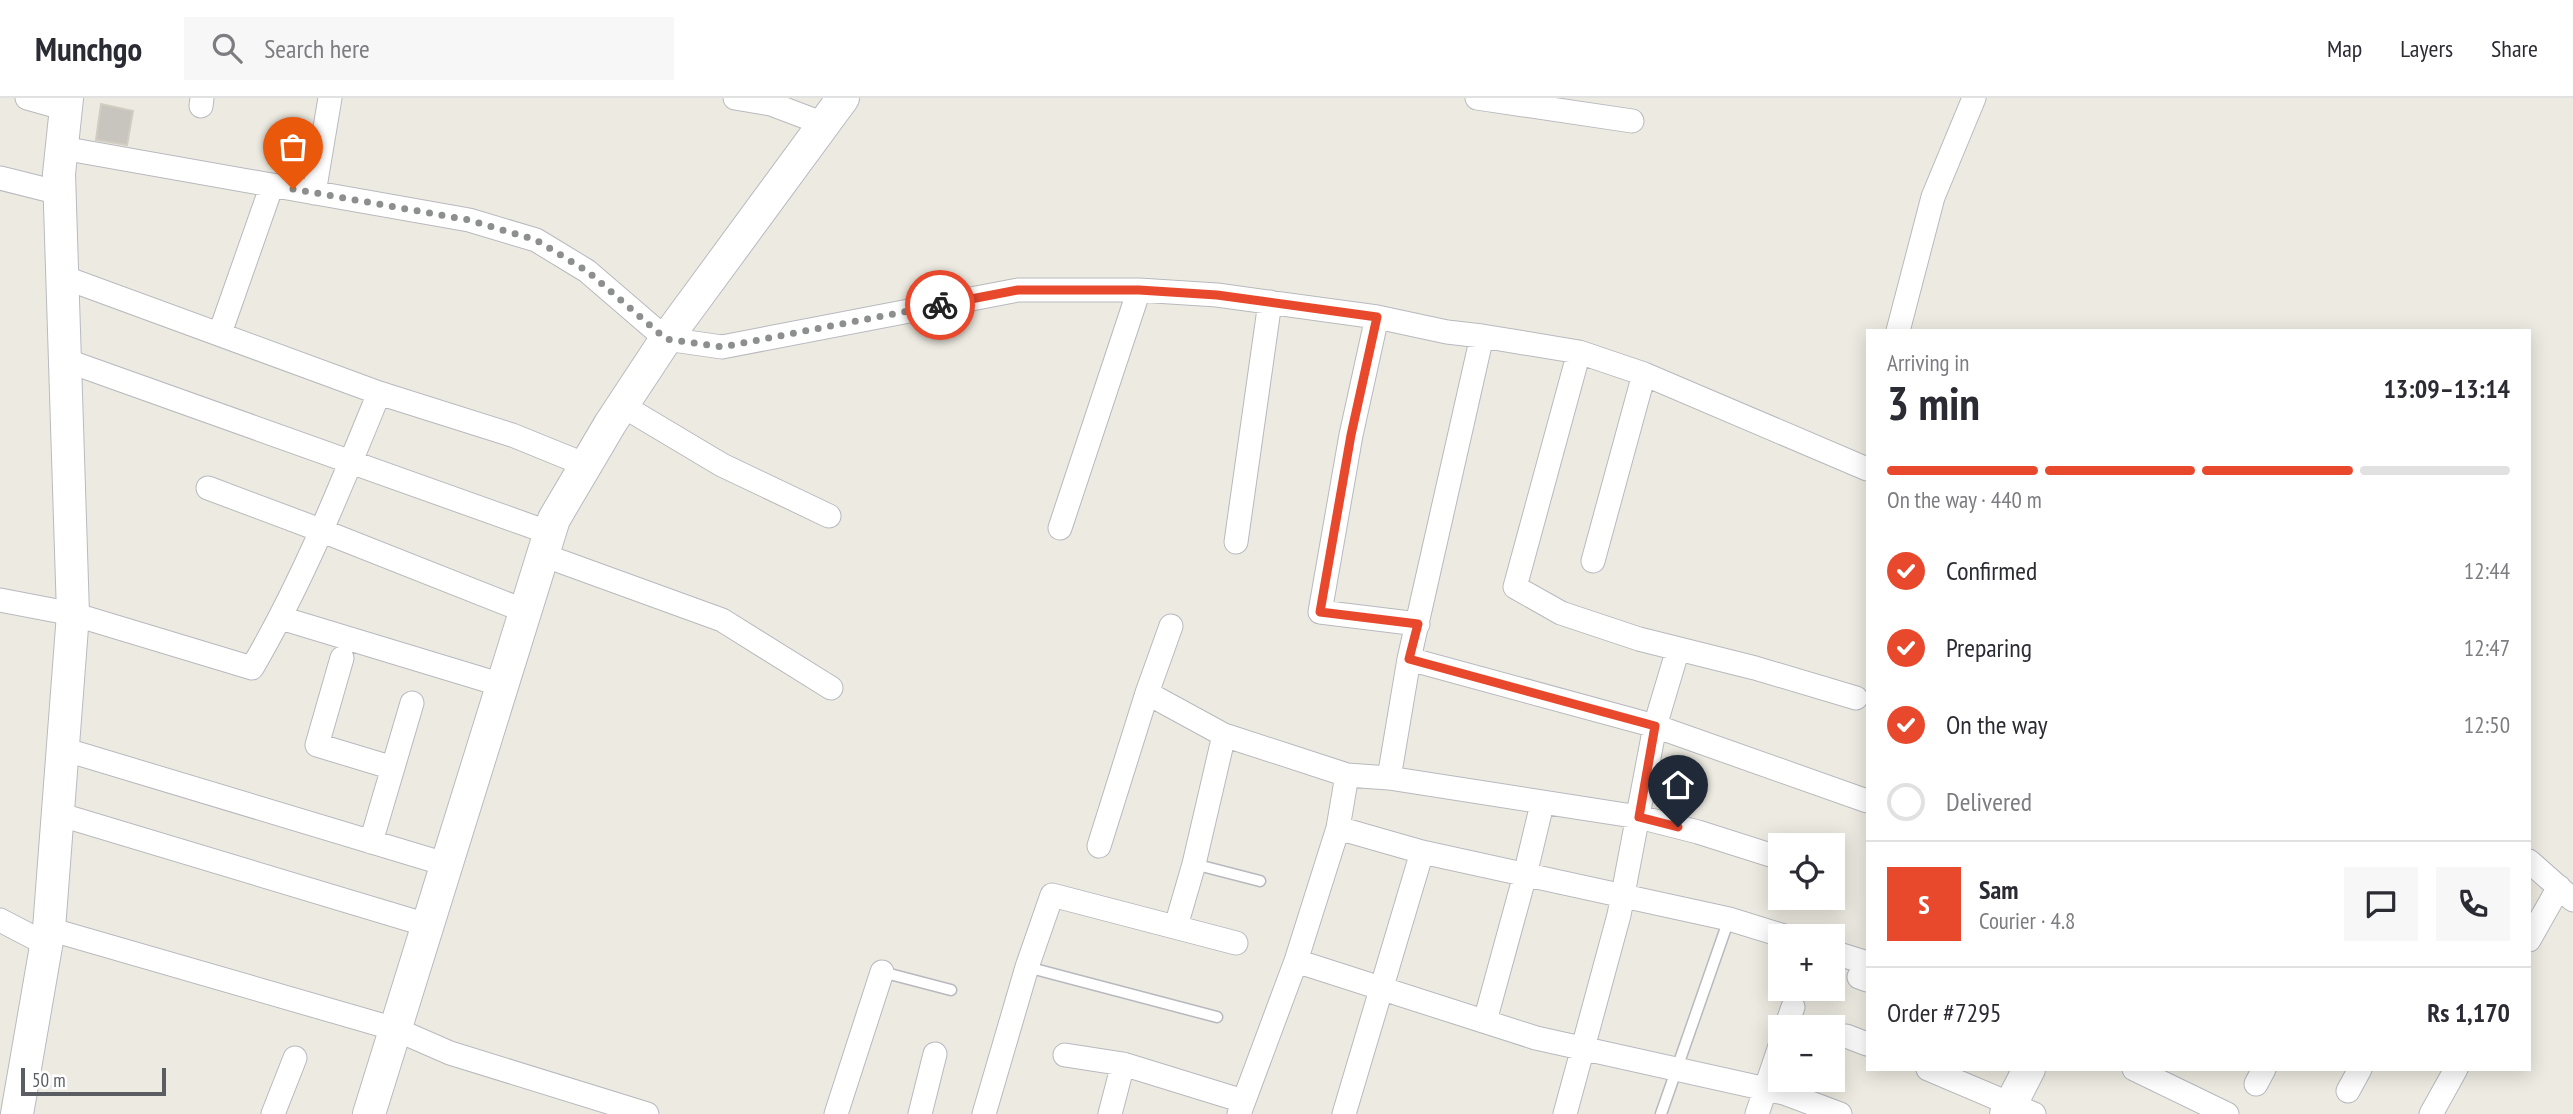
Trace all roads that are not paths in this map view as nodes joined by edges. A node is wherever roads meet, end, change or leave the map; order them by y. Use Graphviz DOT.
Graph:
graph roads {
  1 [pos="27,98"];
  2 [pos="330,98"];
  3 [pos="735,98"];
  4 [pos="843,98"];
  5 [pos="1477,98"];
  6 [pos="1974,98"];
  7 [pos="66,104"];
  8 [pos="1632,121"];
  9 [pos="824,124"];
  10 [pos="62,148"];
  11 [pos="0,178"];
  12 [pos="272,185"];
  13 [pos="60,193"];
  14 [pos="314,193"];
  15 [pos="62,277"];
  16 [pos="1139,290"];
  17 [pos="1270,302"];
  18 [pos="1377,317"];
  19 [pos="1899,329"];
  20 [pos="220,333"];
  21 [pos="1482,335"];
  22 [pos="666,339"];
  23 [pos="1578,352"];
  24 [pos="65,360"];
  25 [pos="1644,374"];
  26 [pos="379,393"];
  27 [pos="623,405"];
  28 [pos="351,462"];
  29 [pos="586,465"];
  30 [pos="1866,466"];
  31 [pos="208,488"];
  32 [pos="830,516"];
  33 [pos="1060,528"];
  34 [pos="320,530"];
  35 [pos="1236,542"];
  36 [pos="546,544"];
  37 [pos="1593,561"];
  38 [pos="0,600"];
  39 [pos="525,611"];
  40 [pos="74,614"];
  41 [pos="281,618"];
  42 [pos="1418,624"];
  43 [pos="1171,626"];
  44 [pos="1678,649"];
  45 [pos="342,658"];
  46 [pos="1409,659"];
  47 [pos="502,685"];
  48 [pos="831,688"];
  49 [pos="1147,693"];
  50 [pos="1856,698"];
  51 [pos="412,703"];
  52 [pos="1655,726"];
  53 [pos="1224,735"];
  54 [pos="63,749"];
  55 [pos="393,768"];
  56 [pos="1347,775"];
  57 [pos="1389,778"];
  58 [pos="1866,801"];
  59 [pos="1542,804"];
  60 [pos="58,814"];
  61 [pos="1639,817"];
  62 [pos="1338,828"];
  63 [pos="371,842"];
  64 [pos="1099,846"];
  65 [pos="1422,852"];
  66 [pos="1768,854"];
  67 [pos="2531,863"];
  68 [pos="445,864"];
  69 [pos="1194,864"];
  70 [pos="1525,875"];
  71 [pos="1260,881"];
  72 [pos="2566,893"];
  73 [pos="1620,897"];
  74 [pos="1729,919"];
  75 [pos="0,920"];
  76 [pos="427,925"];
  77 [pos="1176,926"];
  78 [pos="1768,931"];
  79 [pos="47,936"];
  80 [pos="2531,937"];
  81 [pos="1236,943"];
  82 [pos="1296,961"];
  83 [pos="1845,961"];
  84 [pos="1027,967"];
  85 [pos="882,972"];
  86 [pos="1862,972"];
  87 [pos="1383,988"];
  88 [pos="951,990"];
  89 [pos="1217,1017"];
  90 [pos="1485,1021"];
  91 [pos="395,1029"];
  92 [pos="1583,1049"];
  93 [pos="935,1054"];
  94 [pos="1065,1055"];
  95 [pos="295,1058"];
  96 [pos="1123,1064"];
  97 [pos="1678,1070"];
  98 [pos="1932,1071"];
  99 [pos="2028,1071"];
  100 [pos="2138,1071"];
  101 [pos="2360,1071"];
  102 [pos="2455,1071"];
  103 [pos="1768,1080"];
  104 [pos="1765,1089"];
  105 [pos="2348,1091"];
  106 [pos="12,1096"];
  107 [pos="1241,1108"];
  108 [pos="2017,1111"];
  109 [pos="273,1114"];
  110 [pos="369,1114"];
  111 [pos="647,1114"];
  112 [pos="835,1114"];
  113 [pos="920,1114"];
  114 [pos="984,1114"];
  115 [pos="1110,1114"];
  116 [pos="1344,1114"];
  117 [pos="1565,1114"];
  118 [pos="1661,1114"];
  119 [pos="1757,1114"];
  120 [pos="1840,1114"];
  121 [pos="2227,1114"];
  122 [pos="2431,1114"];
  1 -- 7 [label="street"];
  2 -- 14 [label="street"];
  3 -- 9 [label="street"];
  4 -- 9 [label="street"];
  5 -- 8 [label="street"];
  6 -- 19 [label="street"];
  7 -- 10 [label="street"];
  9 -- 22 [label="street"];
  10 -- 12 [label="street"];
  10 -- 13 [label="street"];
  11 -- 13 [label="street"];
  12 -- 14 [label="street"];
  12 -- 20 [label="street"];
  13 -- 15 [label="street"];
  14 -- 22 [label="street"];
  15 -- 20 [label="street"];
  15 -- 24 [label="street"];
  16 -- 17 [label="street"];
  16 -- 22 [label="street"];
  16 -- 33 [label="street"];
  17 -- 18 [label="street"];
  17 -- 35 [label="street"];
  18 -- 21 [label="street"];
  18 -- 42 [label="street"];
  20 -- 26 [label="street"];
  21 -- 23 [label="street"];
  21 -- 42 [label="street"];
  22 -- 27 [label="street"];
  23 -- 25 [label="street"];
  23 -- 44 [label="street"];
  24 -- 28 [label="street"];
  24 -- 40 [label="street"];
  25 -- 30 [label="street"];
  25 -- 37 [label="street"];
  26 -- 28 [label="street"];
  26 -- 29 [label="street"];
  27 -- 29 [label="street"];
  27 -- 32 [label="street"];
  28 -- 34 [label="street"];
  28 -- 36 [label="street"];
  29 -- 36 [label="street"];
  31 -- 34 [label="street"];
  34 -- 39 [label="street"];
  34 -- 41 [label="street"];
  36 -- 39 [label="street"];
  36 -- 48 [label="street"];
  38 -- 40 [label="street"];
  39 -- 47 [label="street"];
  40 -- 41 [label="street"];
  40 -- 54 [label="street"];
  41 -- 47 [label="street"];
  42 -- 46 [label="street"];
  43 -- 49 [label="street"];
  44 -- 50 [label="street"];
  44 -- 52 [label="street"];
  45 -- 55 [label="street"];
  46 -- 52 [label="street"];
  46 -- 57 [label="street"];
  47 -- 68 [label="street"];
  49 -- 53 [label="street"];
  49 -- 64 [label="street"];
  51 -- 55 [label="street"];
  52 -- 58 [label="street"];
  52 -- 61 [label="street"];
  53 -- 56 [label="street"];
  53 -- 69 [label="street"];
  54 -- 60 [label="street"];
  54 -- 63 [label="street"];
  55 -- 63 [label="street"];
  56 -- 57 [label="street"];
  56 -- 62 [label="street"];
  57 -- 59 [label="street"];
  59 -- 61 [label="street"];
  59 -- 70 [label="street"];
  60 -- 76 [label="street"];
  60 -- 79 [label="street"];
  61 -- 66 [label="street"];
  61 -- 73 [label="street"];
  62 -- 65 [label="street"];
  62 -- 82 [label="street"];
  63 -- 68 [label="street"];
  65 -- 70 [label="street"];
  65 -- 87 [label="street"];
  67 -- 72 [label="street"];
  68 -- 76 [label="street"];
  69 -- 71 [label="lane"];
  69 -- 77 [label="street"];
  70 -- 73 [label="street"];
  70 -- 90 [label="street"];
  72 -- 80 [label="street"];
  73 -- 74 [label="street"];
  73 -- 92 [label="street"];
  74 -- 78 [label="street"];
  74 -- 97 [label="lane"];
  75 -- 79 [label="street"];
  76 -- 91 [label="street"];
  77 -- 81 [label="street"];
  77 -- 84 [label="street"];
  79 -- 91 [label="street"];
  79 -- 106 [label="street"];
  82 -- 87 [label="street"];
  82 -- 107 [label="street"];
  83 -- 86 [label="street"];
  84 -- 89 [label="lane"];
  84 -- 114 [label="street"];
  85 -- 88 [label="lane"];
  85 -- 112 [label="street"];
  87 -- 90 [label="street"];
  87 -- 116 [label="street"];
  90 -- 92 [label="street"];
  91 -- 110 [label="street"];
  91 -- 111 [label="street"];
  92 -- 97 [label="street"];
  92 -- 117 [label="street"];
  93 -- 113 [label="street"];
  94 -- 96 [label="street"];
  95 -- 109 [label="street"];
  96 -- 107 [label="street"];
  96 -- 115 [label="street"];
  97 -- 104 [label="street"];
  97 -- 118 [label="lane"];
  98 -- 108 [label="street"];
  99 -- 108 [label="street"];
  100 -- 121 [label="street"];
  101 -- 105 [label="street"];
  102 -- 122 [label="street"];
  103 -- 104 [label="street"];
  104 -- 119 [label="street"];
  104 -- 120 [label="street"];
}
